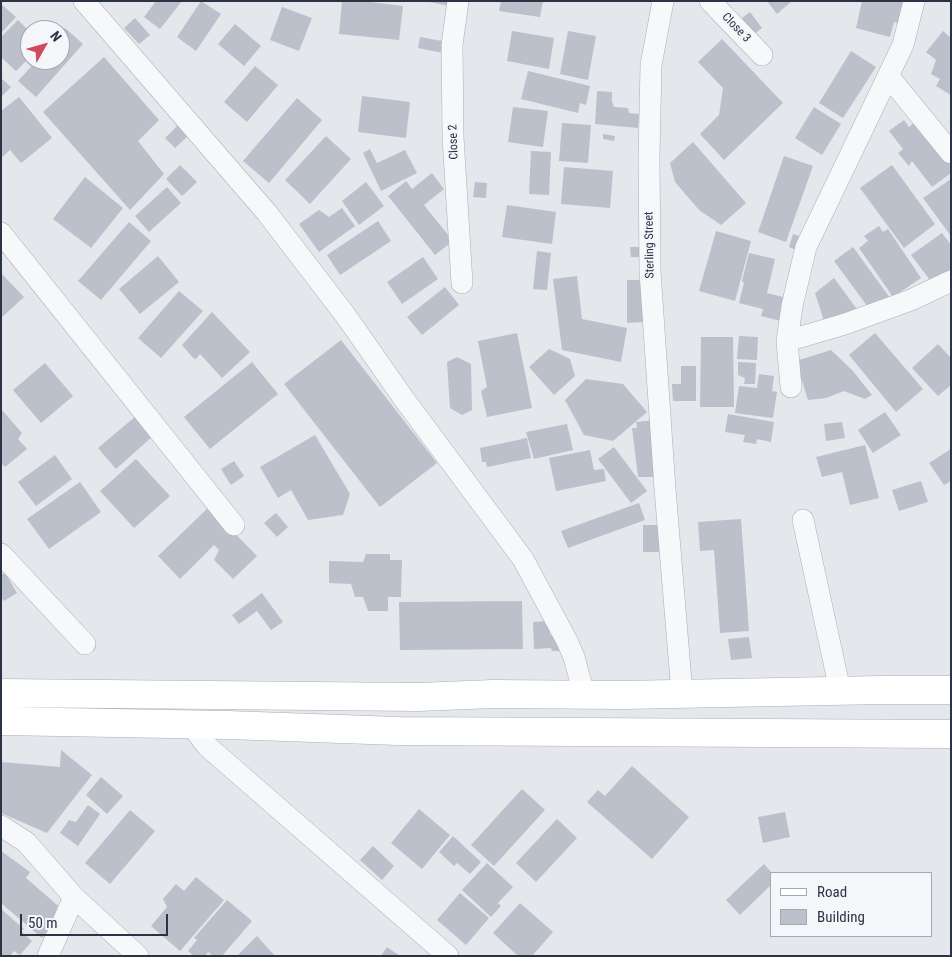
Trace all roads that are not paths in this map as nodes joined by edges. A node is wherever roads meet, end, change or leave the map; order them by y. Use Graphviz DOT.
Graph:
graph roads {
  1 [pos="84,1"];
  2 [pos="458,1"];
  3 [pos="663,1"];
  4 [pos="710,1"];
  5 [pos="914,1"];
  6 [pos="762,55"];
  7 [pos="889,76"];
  8 [pos="951,153"];
  9 [pos="1,233"];
  10 [pos="951,281"];
  11 [pos="462,283"];
  12 [pos="787,341"];
  13 [pos="791,388"];
  14 [pos="803,520"];
  15 [pos="234,524"];
  16 [pos="1,554"];
  17 [pos="85,644"];
  18 [pos="840,690"];
  19 [pos="951,690"];
  20 [pos="1,693"];
  21 [pos="682,693"];
  22 [pos="584,694"];
  23 [pos="1,721"];
  24 [pos="191,725"];
  25 [pos="951,734"];
  26 [pos="1,826"];
  27 [pos="74,897"];
  28 [pos="48,956"];
  29 [pos="138,956"];
  30 [pos="448,956"];
  1 -- 22 [label="street"];
  2 -- 11 [label="street, Close 2"];
  3 -- 21 [label="street, Sterling Street"];
  4 -- 6 [label="street, Close 3"];
  5 -- 7 [label="street"];
  7 -- 8 [label="street"];
  7 -- 12 [label="street"];
  9 -- 15 [label="street"];
  10 -- 12 [label="street"];
  12 -- 13 [label="street"];
  14 -- 18 [label="street"];
  16 -- 17 [label="street"];
  18 -- 19 [label="main road"];
  18 -- 21 [label="main road"];
  20 -- 22 [label="main road"];
  21 -- 22 [label="main road"];
  23 -- 24 [label="main road"];
  24 -- 25 [label="main road"];
  24 -- 30 [label="street"];
  26 -- 27 [label="street"];
  27 -- 28 [label="street"];
  27 -- 29 [label="street"];
}
